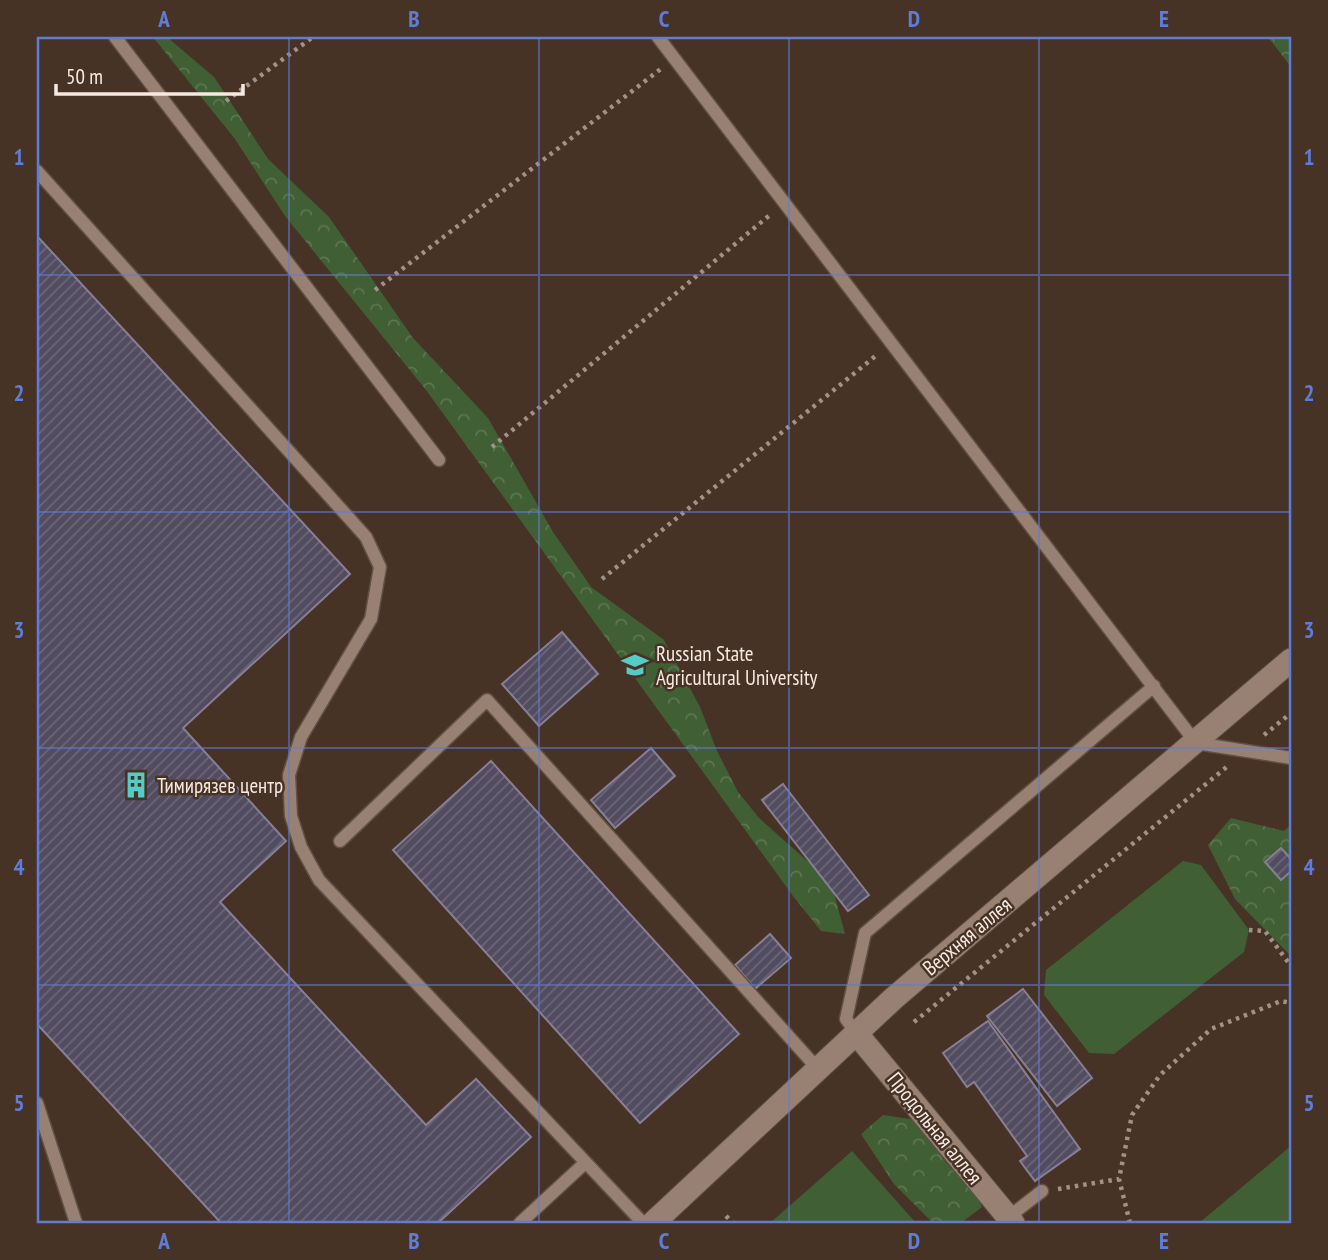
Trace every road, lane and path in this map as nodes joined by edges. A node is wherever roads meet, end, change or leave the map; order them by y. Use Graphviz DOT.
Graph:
graph roads {
  1 [pos="116,37"];
  2 [pos="313,37"];
  3 [pos="658,37"];
  4 [pos="675,59"];
  5 [pos="226,101"];
  6 [pos="37,171"];
  7 [pos="785,203"];
  8 [pos="375,290"];
  9 [pos="892,343"];
  10 [pos="492,447"];
  11 [pos="439,460"];
  12 [pos="602,579"];
  13 [pos="1291,660"];
  14 [pos="1154,686"];
  15 [pos="1291,713"];
  16 [pos="1196,743"];
  17 [pos="1245,752"];
  18 [pos="1291,758"];
  19 [pos="340,841"];
  20 [pos="1249,930"];
  21 [pos="1291,966"];
  22 [pos="1291,1003"];
  23 [pos="914,1022"];
  24 [pos="856,1033"];
  25 [pos="818,1069"];
  26 [pos="37,1103"];
  27 [pos="585,1163"];
  28 [pos="1119,1179"];
  29 [pos="1042,1191"];
  30 [pos="726,1216"];
  31 [pos="1008,1221"];
  32 [pos="76,1223"];
  33 [pos="520,1223"];
  34 [pos="643,1223"];
  35 [pos="653,1223"];
  36 [pos="733,1223"];
  37 [pos="1130,1223"];
  1 -- 11 [label="lane"];
  2 -- 5 [label="path"];
  3 -- 4 [label="lane"];
  4 -- 7 [label="lane"];
  4 -- 8 [label="path"];
  6 -- 27 [label="lane"];
  7 -- 9 [label="lane"];
  7 -- 10 [label="path"];
  9 -- 12 [label="path"];
  9 -- 14 [label="lane"];
  13 -- 16 [label="street, Верхняя аллея"];
  14 -- 16 [label="lane"];
  14 -- 24 [label="lane"];
  15 -- 17 [label="path"];
  16 -- 17 [label="lane"];
  16 -- 24 [label="street, Верхняя аллея"];
  17 -- 18 [label="lane"];
  17 -- 23 [label="path"];
  19 -- 25 [label="lane"];
  20 -- 21 [label="path"];
  22 -- 28 [label="path"];
  24 -- 25 [label="street, Верхняя аллея"];
  24 -- 31 [label="street, Продольная аллея"];
  25 -- 35 [label="street, Верхняя аллея"];
  26 -- 32 [label="lane"];
  27 -- 33 [label="lane"];
  27 -- 34 [label="lane"];
  28 -- 29 [label="path"];
  28 -- 37 [label="path"];
  29 -- 31 [label="lane"];
  30 -- 36 [label="path"];
}
